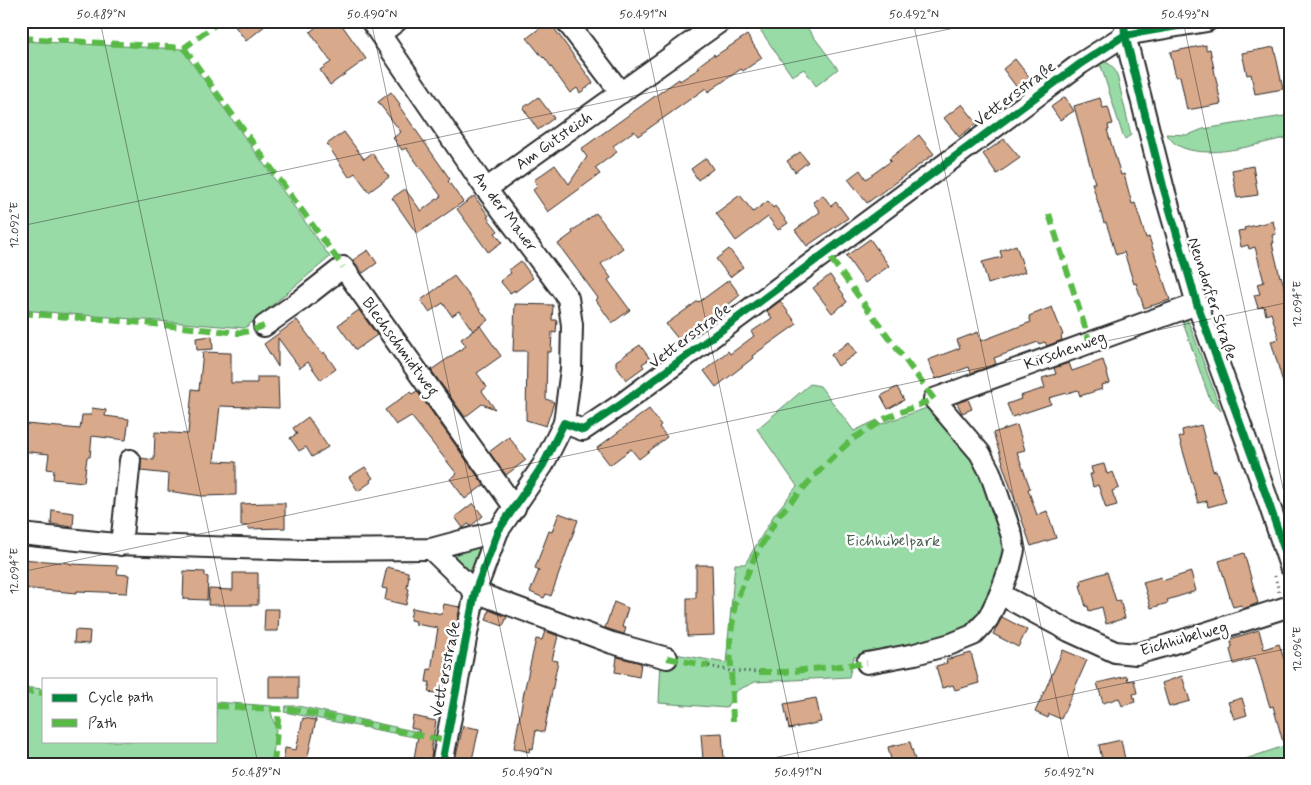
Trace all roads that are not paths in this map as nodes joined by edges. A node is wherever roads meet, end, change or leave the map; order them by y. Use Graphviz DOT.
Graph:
graph roads {
  1 [pos="397,21"];
  2 [pos="566,21"];
  3 [pos="721,21"];
  4 [pos="1207,21"];
  5 [pos="375,27"];
  6 [pos="1125,28"];
  7 [pos="621,93"];
  8 [pos="486,189"];
  9 [pos="1197,304"];
  10 [pos="264,326"];
  11 [pos="564,423"];
  12 [pos="130,460"];
  13 [pos="515,508"];
  14 [pos="498,531"];
  15 [pos="21,534"];
  16 [pos="121,545"];
  17 [pos="431,549"];
  18 [pos="1290,566"];
  19 [pos="475,592"];
  20 [pos="1000,594"];
  21 [pos="1290,606"];
  22 [pos="667,658"];
  23 [pos="868,663"];
  24 [pos="442,764"];
  1 -- 5 [label="street"];
  2 -- 7 [label="street"];
  3 -- 7 [label="street, Am Gutsteich"];
  4 -- 6 [label="street"];
  5 -- 8 [label="street, An der Mauer"];
  6 -- 9 [label="street, Neundorfer Straße"];
  6 -- 11 [label="street, Vettersstraße"];
  7 -- 8 [label="street, Am Gutsteich"];
  8 -- 11 [label="street, An der Mauer"];
  9 -- 18 [label="street, Neundorfer Straße"];
  9 -- 20 [label="street, Kirschenweg"];
  10 -- 13 [label="street, Blechschmidtweg"];
  11 -- 13 [label="street, Vettersstraße"];
  12 -- 16 [label="street"];
  13 -- 14 [label="street, Vettersstraße"];
  14 -- 17 [label="street"];
  14 -- 19 [label="street, Vettersstraße"];
  15 -- 16 [label="street"];
  16 -- 17 [label="street"];
  17 -- 19 [label="street"];
  19 -- 22 [label="street"];
  19 -- 24 [label="street, Vettersstraße"];
  20 -- 21 [label="street, Eichhübelweg"];
  20 -- 23 [label="street"];
}
